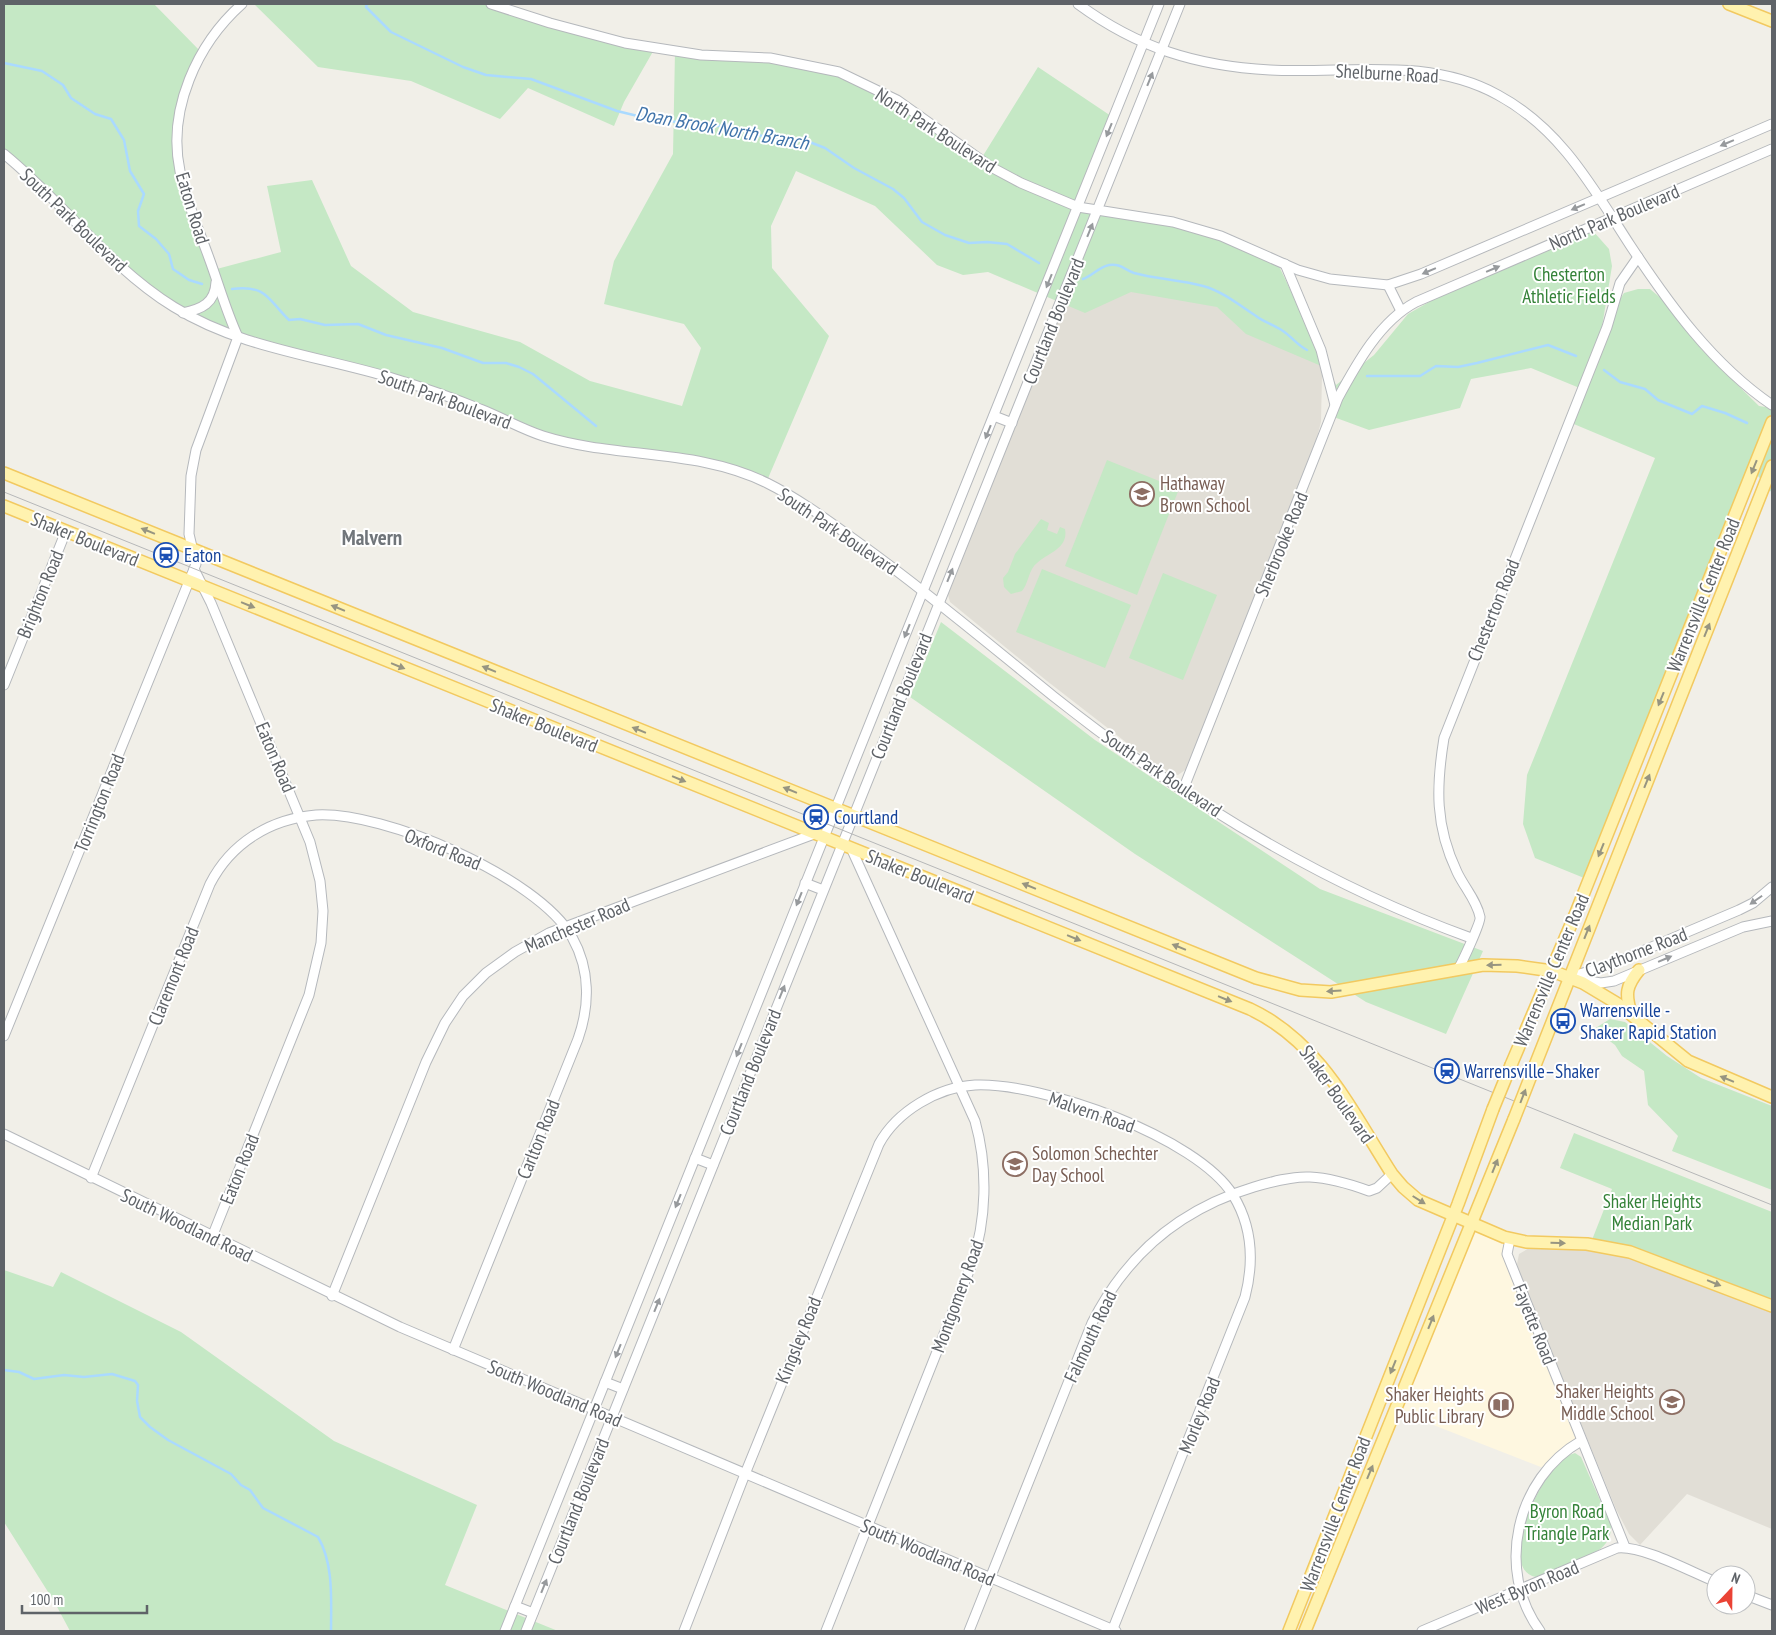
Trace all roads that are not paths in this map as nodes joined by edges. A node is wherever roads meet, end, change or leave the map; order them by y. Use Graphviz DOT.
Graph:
graph roads {
  1 [pos="242,4"];
  2 [pos="491,4"];
  3 [pos="1078,4"];
  4 [pos="1159,4"];
  5 [pos="1180,4"];
  6 [pos="1729,4"];
  7 [pos="1772,21"];
  8 [pos="1143,44"];
  9 [pos="1162,51"];
  10 [pos="1772,124"];
  11 [pos="1772,149"];
  12 [pos="4,154"];
  13 [pos="1600,198"];
  14 [pos="1078,207"];
  15 [pos="1097,211"];
  16 [pos="1612,217"];
  17 [pos="1638,257"];
  18 [pos="1286,264"];
  19 [pos="217,280"];
  20 [pos="1388,285"];
  21 [pos="1401,311"];
  22 [pos="183,313"];
  23 [pos="238,337"];
  24 [pos="1772,405"];
  25 [pos="1335,406"];
  26 [pos="994,416"];
  27 [pos="1772,422"];
  28 [pos="1012,423"];
  29 [pos="1772,466"];
  30 [pos="4,474"];
  31 [pos="4,506"];
  32 [pos="66,531"];
  33 [pos="193,550"];
  34 [pos="194,569"];
  35 [pos="189,581"];
  36 [pos="202,586"];
  37 [pos="924,590"];
  38 [pos="940,602"];
  39 [pos="4,685"];
  40 [pos="1183,790"];
  41 [pos="835,808"];
  42 [pos="853,815"];
  43 [pos="301,818"];
  44 [pos="819,836"];
  45 [pos="846,846"];
  46 [pos="805,883"];
  47 [pos="1772,887"];
  48 [pos="823,890"];
  49 [pos="1772,921"];
  50 [pos="566,926"];
  51 [pos="1472,938"];
  52 [pos="1458,969"];
  53 [pos="1639,970"];
  54 [pos="1552,971"];
  55 [pos="1569,977"];
  56 [pos="1631,1013"];
  57 [pos="4,1036"];
  58 [pos="960,1088"];
  59 [pos="1772,1097"];
  60 [pos="4,1134"];
  61 [pos="695,1158"];
  62 [pos="713,1165"];
  63 [pos="1392,1174"];
  64 [pos="92,1178"];
  65 [pos="1232,1194"];
  66 [pos="1453,1217"];
  67 [pos="1470,1224"];
  68 [pos="212,1237"];
  69 [pos="1510,1240"];
  70 [pos="332,1296"];
  71 [pos="1772,1306"];
  72 [pos="453,1350"];
  73 [pos="605,1382"];
  74 [pos="623,1389"];
  75 [pos="594,1410"];
  76 [pos="612,1418"];
  77 [pos="1581,1441"];
  78 [pos="745,1474"];
  79 [pos="867,1526"];
  80 [pos="1625,1547"];
  81 [pos="990,1578"];
  82 [pos="1706,1578"];
  83 [pos="1520,1590"];
  84 [pos="1756,1599"];
  85 [pos="515,1606"];
  86 [pos="1772,1606"];
  87 [pos="533,1614"];
  88 [pos="505,1631"];
  89 [pos="526,1631"];
  90 [pos="684,1631"];
  91 [pos="826,1631"];
  92 [pos="969,1631"];
  93 [pos="1113,1631"];
  94 [pos="1289,1631"];
  95 [pos="1306,1631"];
  96 [pos="1422,1631"];
  97 [pos="1540,1631"];
  1 -- 19 [label="street, Eaton Road"];
  2 -- 14 [label="street, North Park Boulevard"];
  3 -- 8 [label="street, Shelburne Road"];
  4 -- 8 [label="street, Courtland Boulevard"];
  5 -- 9 [label="street, Courtland Boulevard"];
  6 -- 7 [label="main road"];
  8 -- 9 [label="street, Shelburne Road"];
  8 -- 14 [label="street, Courtland Boulevard, one-way"];
  9 -- 13 [label="street, Shelburne Road"];
  15 -- 9 [label="street, Courtland Boulevard, one-way"];
  10 -- 13 [label="street, North Park Boulevard, one-way"];
  11 -- 16 [label="street, North Park Boulevard"];
  12 -- 22 [label="street, South Park Boulevard"];
  13 -- 16 [label="street, Shelburne Road"];
  13 -- 20 [label="street, North Park Boulevard, one-way"];
  14 -- 15 [label="street, North Park Boulevard"];
  14 -- 26 [label="street, Courtland Boulevard, one-way"];
  15 -- 18 [label="street, North Park Boulevard"];
  28 -- 15 [label="street, Courtland Boulevard, one-way"];
  16 -- 17 [label="street, Shelburne Road"];
  21 -- 16 [label="street, North Park Boulevard, one-way"];
  17 -- 24 [label="street, Shelburne Road"];
  17 -- 51 [label="street, Chesterton Road"];
  18 -- 20 [label="street, North Park Boulevard"];
  18 -- 25 [label="street"];
  19 -- 22 [label="street"];
  19 -- 23 [label="street, Eaton Road"];
  20 -- 21 [label="street"];
  21 -- 25 [label="street, Sherbrooke Road"];
  22 -- 23 [label="street, South Park Boulevard"];
  23 -- 33 [label="street, Eaton Road"];
  23 -- 37 [label="street, South Park Boulevard"];
  25 -- 40 [label="street, Sherbrooke Road"];
  26 -- 28 [label="street"];
  26 -- 37 [label="street, Courtland Boulevard, one-way"];
  27 -- 54 [label="main road, Warrensville Center Road, one-way"];
  38 -- 28 [label="street, Courtland Boulevard, one-way"];
  55 -- 29 [label="main road, Warrensville Center Road, one-way"];
  33 -- 30 [label="main road, Shaker Boulevard, one-way"];
  31 -- 32 [label="main road, Shaker Boulevard"];
  32 -- 35 [label="main road, Shaker Boulevard"];
  32 -- 39 [label="street, Brighton Road"];
  33 -- 34 [label="street, Eaton Road"];
  41 -- 33 [label="main road, Shaker Boulevard, one-way"];
  34 -- 35 [label="street, Torrington Road"];
  34 -- 36 [label="street, Eaton Road"];
  35 -- 36 [label="main road, Shaker Boulevard"];
  35 -- 57 [label="street, Torrington Road"];
  36 -- 43 [label="street, Eaton Road"];
  36 -- 44 [label="main road, Shaker Boulevard, one-way"];
  37 -- 38 [label="street, South Park Boulevard"];
  37 -- 41 [label="street, Courtland Boulevard, one-way"];
  38 -- 40 [label="street, South Park Boulevard"];
  38 -- 42 [label="street, Courtland Boulevard"];
  40 -- 51 [label="street, South Park Boulevard"];
  41 -- 42 [label="main road, Shaker Boulevard"];
  41 -- 44 [label="street, Courtland Boulevard"];
  42 -- 45 [label="street, Courtland Boulevard"];
  52 -- 42 [label="main road, Shaker Boulevard, one-way"];
  43 -- 50 [label="street, Oxford Road"];
  43 -- 64 [label="street, Claremont Road"];
  43 -- 68 [label="street, Eaton Road"];
  44 -- 45 [label="main road, Shaker Boulevard"];
  44 -- 46 [label="street, Courtland Boulevard"];
  44 -- 50 [label="street, Manchester Road"];
  45 -- 48 [label="street, Courtland Boulevard"];
  45 -- 58 [label="street, Montgomery Road"];
  45 -- 63 [label="main road, Shaker Boulevard, one-way"];
  46 -- 48 [label="street"];
  46 -- 61 [label="street, Courtland Boulevard, one-way"];
  47 -- 55 [label="street, Claythorne Road, one-way"];
  62 -- 48 [label="street, Courtland Boulevard, one-way"];
  53 -- 49 [label="street, Claythorne Road, one-way"];
  50 -- 70 [label="street, Manchester Road"];
  50 -- 72 [label="street, Carlton Road"];
  51 -- 52 [label="street, Chesterton Road"];
  54 -- 52 [label="main road, Shaker Boulevard, one-way"];
  53 -- 55 [label="street, Claythorne Road"];
  53 -- 56 [label="main road"];
  54 -- 55 [label="main road, Shaker Boulevard"];
  54 -- 66 [label="main road, Warrensville Center Road, bridge"];
  55 -- 56 [label="main road, Shaker Boulevard"];
  67 -- 55 [label="main road, Warrensville Center Road, one-way, bridge"];
  59 -- 56 [label="main road, Shaker Boulevard, one-way"];
  58 -- 65 [label="street, Malvern Road"];
  58 -- 78 [label="street, Kingsley Road"];
  58 -- 79 [label="street, Montgomery Road"];
  60 -- 64 [label="street, South Woodland Road"];
  61 -- 62 [label="street"];
  61 -- 73 [label="street, Courtland Boulevard, one-way"];
  74 -- 62 [label="street, Courtland Boulevard, one-way"];
  63 -- 65 [label="street, Falmouth Road"];
  63 -- 66 [label="main road, Shaker Boulevard, one-way"];
  64 -- 68 [label="street, South Woodland Road"];
  65 -- 81 [label="street, Falmouth Road"];
  65 -- 93 [label="street, Morley Road"];
  66 -- 67 [label="main road, Shaker Boulevard"];
  66 -- 94 [label="main road, Warrensville Center Road, one-way"];
  67 -- 69 [label="main road, Shaker Boulevard"];
  95 -- 67 [label="main road, Warrensville Center Road, one-way"];
  68 -- 70 [label="street, South Woodland Road"];
  69 -- 71 [label="main road, Shaker Boulevard, one-way"];
  69 -- 77 [label="street, Fayette Road"];
  70 -- 72 [label="street, South Woodland Road"];
  72 -- 75 [label="street, South Woodland Road"];
  73 -- 74 [label="street"];
  73 -- 75 [label="street, Courtland Boulevard"];
  74 -- 76 [label="street, Courtland Boulevard"];
  75 -- 76 [label="street, South Woodland Road"];
  75 -- 85 [label="street, Courtland Boulevard"];
  76 -- 78 [label="street, South Woodland Road"];
  87 -- 76 [label="street, Courtland Boulevard, one-way"];
  77 -- 80 [label="street, Fayette Road"];
  77 -- 83 [label="street"];
  78 -- 79 [label="street, South Woodland Road"];
  78 -- 90 [label="street, Kingsley Road"];
  79 -- 81 [label="street, South Woodland Road"];
  79 -- 91 [label="street, Montgomery Road"];
  80 -- 82 [label="street"];
  80 -- 83 [label="street, West Byron Road"];
  81 -- 92 [label="street, Falmouth Road"];
  81 -- 93 [label="street, South Woodland Road"];
  83 -- 96 [label="street, West Byron Road"];
  83 -- 97 [label="street"];
  84 -- 86 [label="street"];
  85 -- 87 [label="street"];
  85 -- 88 [label="street, Courtland Boulevard"];
  87 -- 89 [label="street, Courtland Boulevard"];
}
